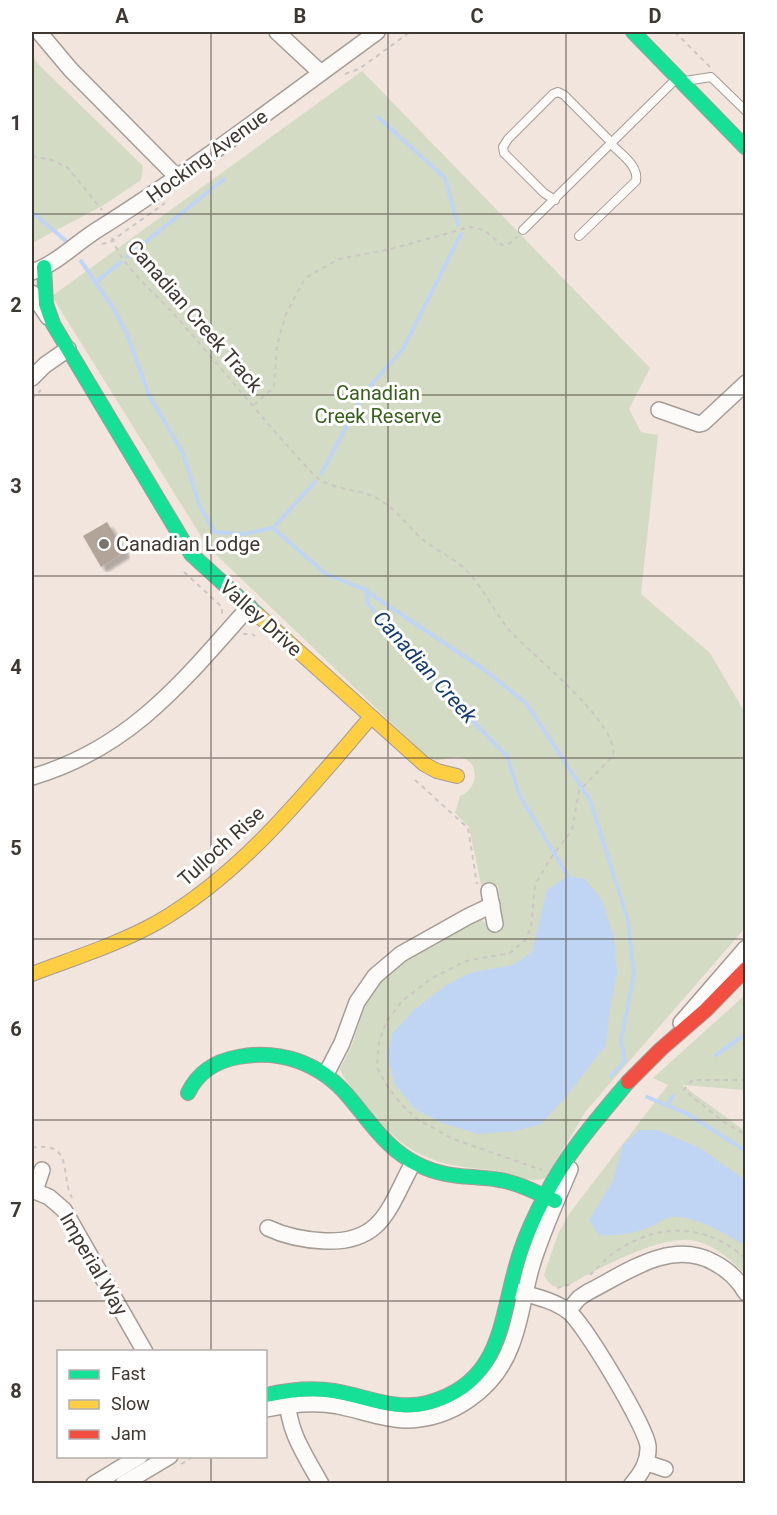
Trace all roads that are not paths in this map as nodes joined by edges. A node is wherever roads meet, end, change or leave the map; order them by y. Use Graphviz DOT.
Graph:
graph roads {
  1 [pos="39,32"];
  2 [pos="277,32"];
  3 [pos="377,32"];
  4 [pos="633,32"];
  5 [pos="321,73"];
  6 [pos="679,80"];
  7 [pos="746,111"];
  8 [pos="612,143"];
  9 [pos="746,148"];
  10 [pos="177,177"];
  11 [pos="555,200"];
  12 [pos="524,230"];
  13 [pos="579,236"];
  14 [pos="38,270"];
  15 [pos="32,293"];
  16 [pos="53,324"];
  17 [pos="68,349"];
  18 [pos="32,378"];
  19 [pos="746,383"];
  20 [pos="659,410"];
  21 [pos="249,607"];
  22 [pos="371,717"];
  23 [pos="32,777"];
  24 [pos="458,777"];
  25 [pos="495,924"];
  26 [pos="746,948"];
  27 [pos="746,969"];
  28 [pos="32,974"];
  29 [pos="661,1049"];
  30 [pos="326,1074"];
  31 [pos="188,1093"];
  32 [pos="582,1142"];
  33 [pos="413,1163"];
  34 [pos="42,1170"];
  35 [pos="33,1190"];
  36 [pos="550,1198"];
  37 [pos="268,1228"];
  38 [pos="517,1292"];
  39 [pos="746,1293"];
  40 [pos="568,1311"];
  41 [pos="144,1350"];
  42 [pos="267,1395"];
  43 [pos="287,1398"];
  44 [pos="267,1408"];
  45 [pos="165,1458"];
  46 [pos="647,1463"];
  47 [pos="138,1469"];
  48 [pos="665,1469"];
  49 [pos="94,1484"];
  50 [pos="123,1484"];
  51 [pos="321,1484"];
  52 [pos="633,1484"];
  1 -- 10 [label="street"];
  2 -- 5 [label="street"];
  3 -- 5 [label="street, Hocking Avenue"];
  4 -- 6 [label="street"];
  5 -- 10 [label="street, Hocking Avenue"];
  6 -- 7 [label="lane"];
  6 -- 8 [label="lane"];
  6 -- 9 [label="street"];
  8 -- 11 [label="lane"];
  8 -- 11 [label="lane"];
  8 -- 13 [label="lane"];
  10 -- 14 [label="street, Hocking Avenue"];
  11 -- 12 [label="lane"];
  14 -- 16 [label="street, Valley Drive"];
  15 -- 16 [label="street, Valley Drive"];
  16 -- 17 [label="street, Valley Drive"];
  17 -- 18 [label="street"];
  17 -- 21 [label="street, Valley Drive"];
  19 -- 20 [label="street"];
  21 -- 22 [label="street, Valley Drive"];
  21 -- 23 [label="street"];
  22 -- 24 [label="street, Valley Drive"];
  22 -- 28 [label="street, Tulloch Rise"];
  25 -- 30 [label="street"];
  26 -- 29 [label="street"];
  27 -- 29 [label="street"];
  29 -- 32 [label="street"];
  30 -- 31 [label="street"];
  30 -- 33 [label="street"];
  32 -- 36 [label="street"];
  32 -- 36 [label="street"];
  33 -- 36 [label="street"];
  33 -- 37 [label="street"];
  34 -- 35 [label="street"];
  35 -- 41 [label="street, Imperial Way"];
  36 -- 38 [label="street"];
  38 -- 40 [label="street"];
  38 -- 43 [label="street"];
  39 -- 40 [label="street"];
  40 -- 46 [label="street"];
  42 -- 43 [label="street"];
  43 -- 44 [label="street"];
  43 -- 51 [label="street"];
  45 -- 47 [label="street"];
  46 -- 48 [label="street"];
  46 -- 52 [label="street"];
  47 -- 49 [label="street"];
  47 -- 50 [label="street"];
}
